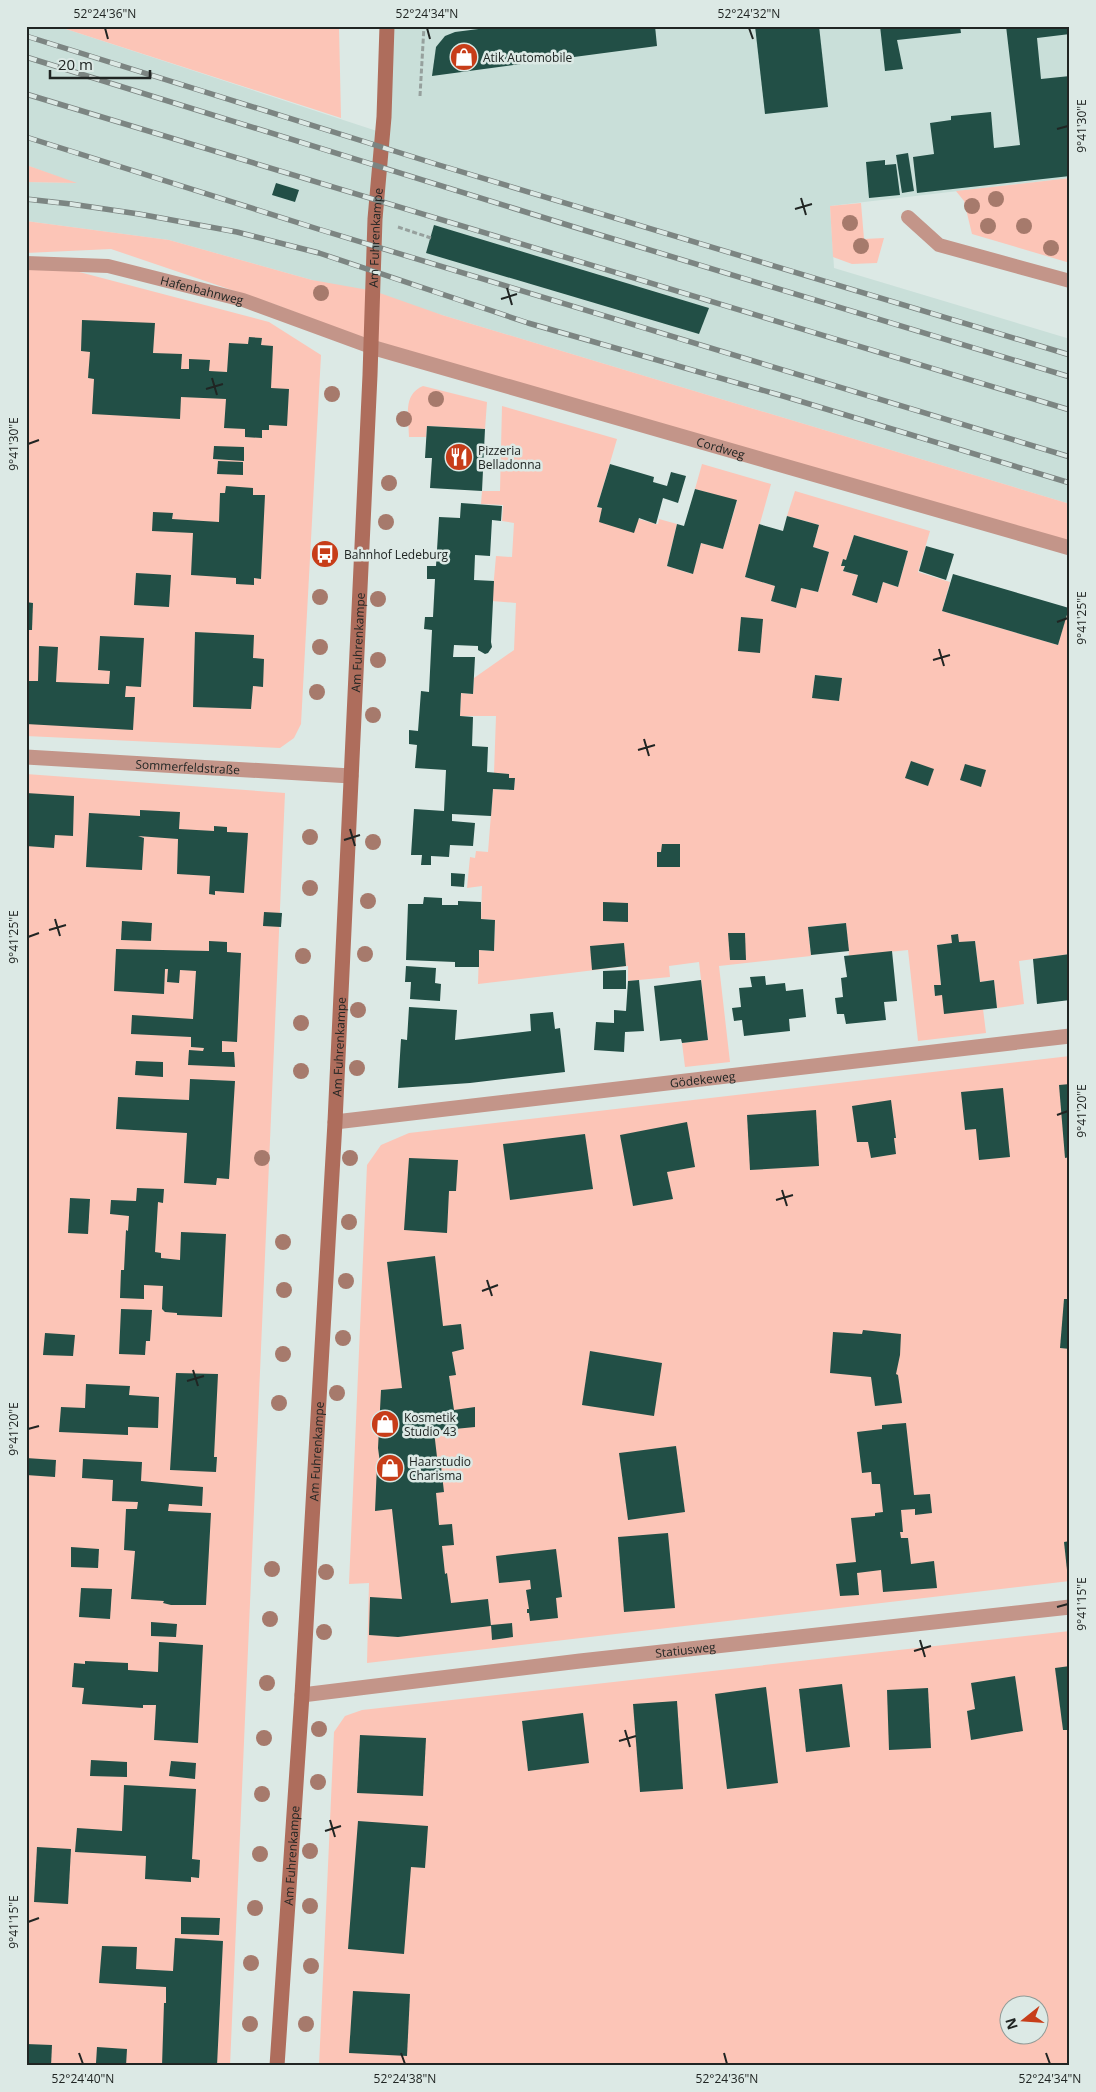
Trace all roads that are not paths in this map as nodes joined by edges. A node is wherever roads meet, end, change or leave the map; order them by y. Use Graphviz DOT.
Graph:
graph roads {
  1 [pos="387,26"];
  2 [pos="908,217"];
  3 [pos="26,263"];
  4 [pos="1070,281"];
  5 [pos="371,346"];
  6 [pos="1070,548"];
  7 [pos="26,757"];
  8 [pos="351,776"];
  9 [pos="1070,1036"];
  10 [pos="335,1122"];
  11 [pos="1070,1607"];
  12 [pos="302,1695"];
  13 [pos="277,2066"];
  1 -- 5 [label="street, Am Fuhrenkampe"];
  2 -- 4 [label="lane"];
  3 -- 5 [label="lane, Hafenbahnweg"];
  5 -- 6 [label="street, Cordweg"];
  5 -- 8 [label="street, Am Fuhrenkampe"];
  7 -- 8 [label="street, Sommerfeldstraße"];
  8 -- 10 [label="street, Am Fuhrenkampe"];
  9 -- 10 [label="street, Gödekeweg"];
  10 -- 12 [label="street, Am Fuhrenkampe"];
  11 -- 12 [label="street, Statiusweg"];
  12 -- 13 [label="street, Am Fuhrenkampe"];
}
